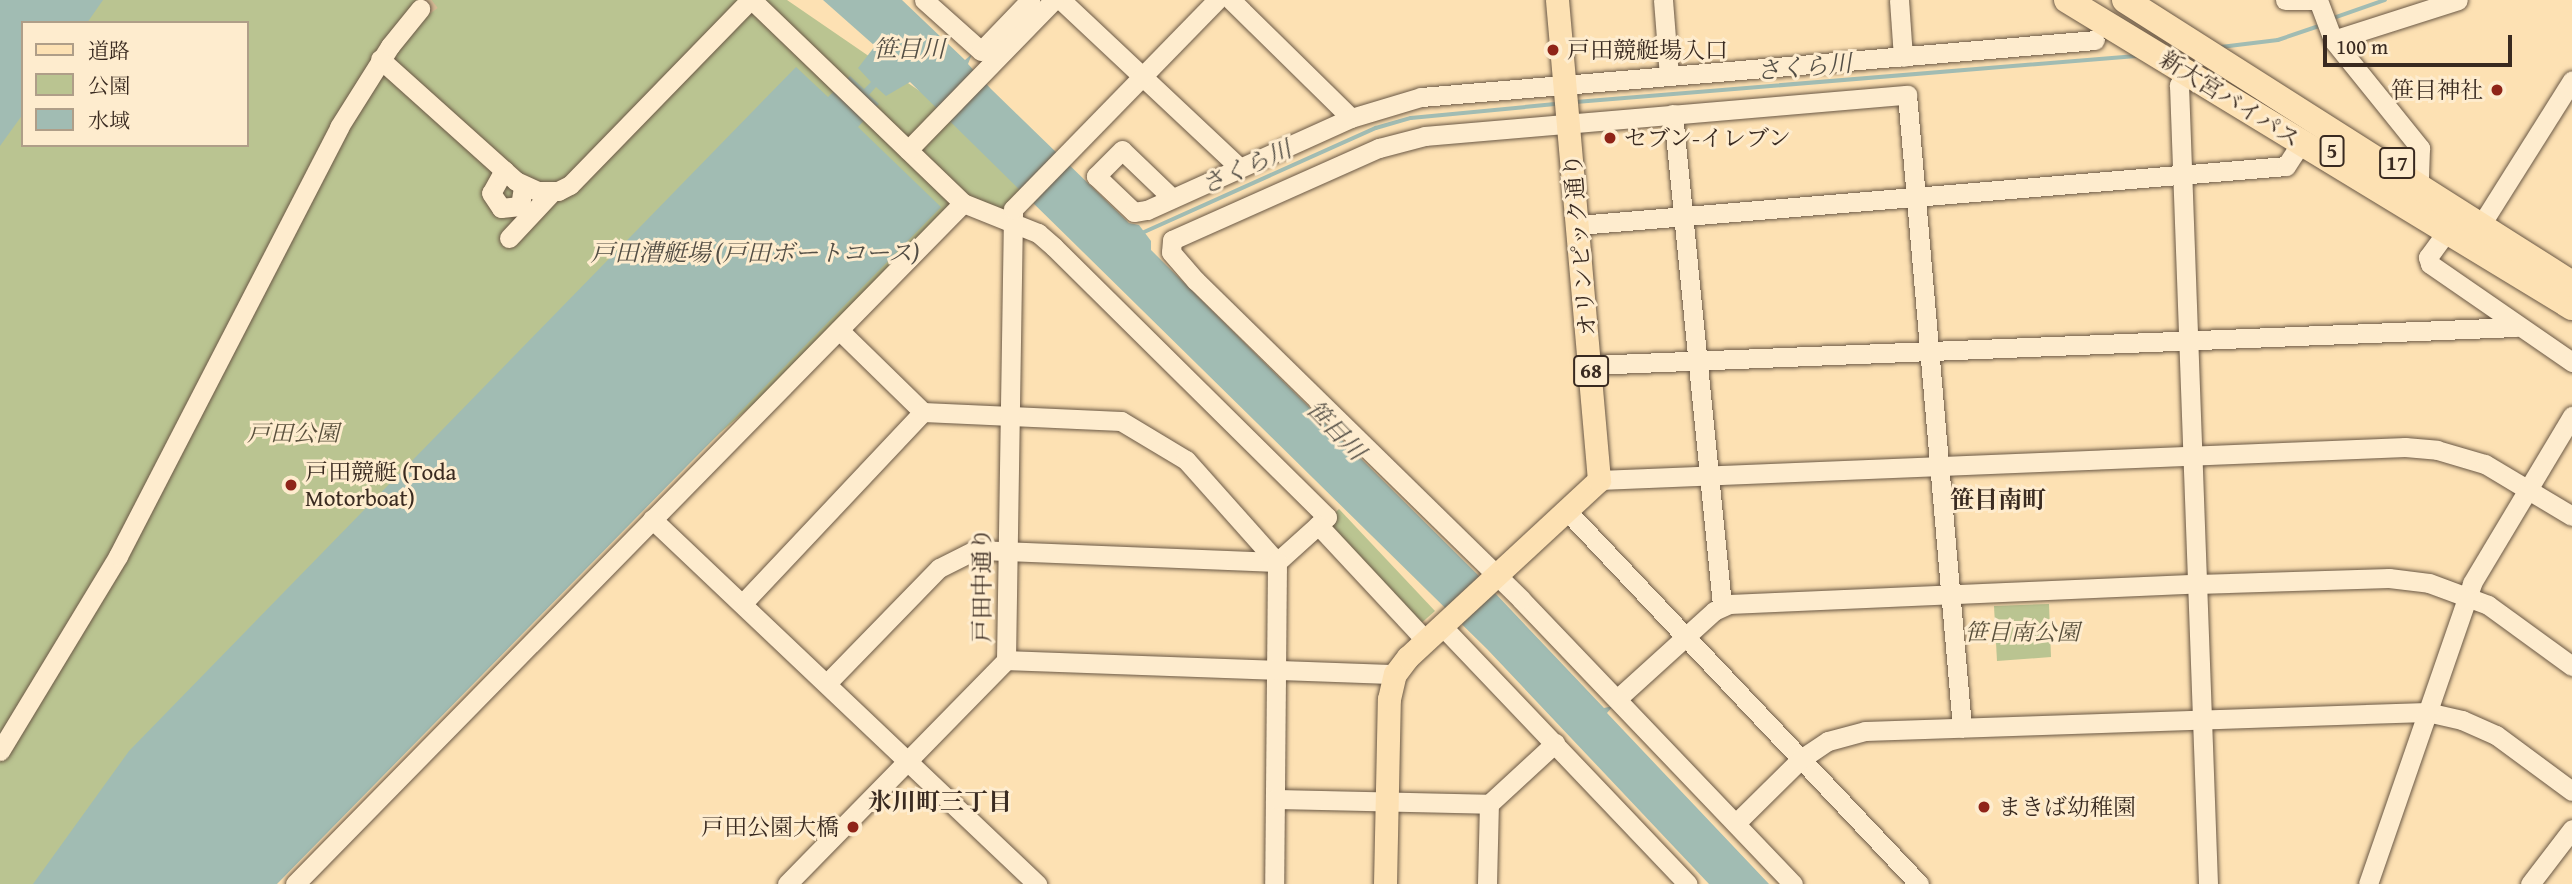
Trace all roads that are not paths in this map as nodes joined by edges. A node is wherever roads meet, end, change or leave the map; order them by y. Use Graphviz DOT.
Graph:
graph roads {
  1 [pos="751,0"];
  2 [pos="924,0"];
  3 [pos="1217,0"];
  4 [pos="1231,0"];
  5 [pos="1557,0"];
  6 [pos="1662,0"];
  7 [pos="1899,0"];
  8 [pos="2067,0"];
  9 [pos="2091,0"];
  10 [pos="2125,0"];
  11 [pos="2149,0"];
  12 [pos="2285,0"];
  13 [pos="2458,0"];
  14 [pos="1048,2"];
  15 [pos="420,9"];
  16 [pos="2324,17"];
  17 [pos="2095,40"];
  18 [pos="1903,57"];
  19 [pos="380,59"];
  20 [pos="2168,60"];
  21 [pos="1669,76"];
  22 [pos="1139,77"];
  23 [pos="2572,80"];
  24 [pos="1567,103"];
  25 [pos="1674,114"];
  26 [pos="1351,118"];
  27 [pos="908,141"];
  28 [pos="2301,143"];
  29 [pos="1238,166"];
  30 [pos="504,170"];
  31 [pos="2182,174"];
  32 [pos="2419,177"];
  33 [pos="523,186"];
  34 [pos="2372,187"];
  35 [pos="552,192"];
  36 [pos="1916,196"];
  37 [pos="1172,198"];
  38 [pos="963,203"];
  39 [pos="1682,216"];
  40 [pos="2484,220"];
  41 [pos="1012,224"];
  42 [pos="1577,225"];
  43 [pos="509,238"];
  44 [pos="2442,238"];
  45 [pos="2570,274"];
  46 [pos="2572,306"];
  47 [pos="2572,324"];
  48 [pos="2516,327"];
  49 [pos="839,330"];
  50 [pos="2188,342"];
  51 [pos="1929,353"];
  52 [pos="1696,362"];
  53 [pos="2572,362"];
  54 [pos="1590,365"];
  55 [pos="923,412"];
  56 [pos="1008,415"];
  57 [pos="2572,416"];
  58 [pos="2192,456"];
  59 [pos="1937,466"];
  60 [pos="1706,475"];
  61 [pos="1600,480"];
  62 [pos="2530,489"];
  63 [pos="1567,511"];
  64 [pos="2572,516"];
  65 [pos="652,519"];
  66 [pos="1322,521"];
  67 [pos="1007,551"];
  68 [pos="1277,562"];
  69 [pos="1493,579"];
  70 [pos="2196,584"];
  71 [pos="1949,594"];
  72 [pos="2468,595"];
  73 [pos="743,603"];
  74 [pos="1722,606"];
  75 [pos="1439,629"];
  76 [pos="1685,636"];
  77 [pos="1006,660"];
  78 [pos="2572,666"];
  79 [pos="1276,670"];
  80 [pos="1395,674"];
  81 [pos="827,683"];
  82 [pos="1617,699"];
  83 [pos="2427,712"];
  84 [pos="2202,721"];
  85 [pos="1962,729"];
  86 [pos="1555,743"];
  87 [pos="0,751"];
  88 [pos="1801,759"];
  89 [pos="908,761"];
  90 [pos="2572,791"];
  91 [pos="1275,799"];
  92 [pos="1386,801"];
  93 [pos="1489,804"];
  94 [pos="1736,823"];
  95 [pos="2572,829"];
  96 [pos="1681,882"];
  97 [pos="295,884"];
  98 [pos="788,884"];
  99 [pos="1037,884"];
  100 [pos="1274,884"];
  101 [pos="1385,884"];
  102 [pos="1487,884"];
  103 [pos="1793,884"];
  104 [pos="1919,884"];
  105 [pos="2208,884"];
  106 [pos="2368,884"];
  107 [pos="2530,884"];
  1 -- 27 [label="street"];
  1 -- 35 [label="street"];
  2 -- 14 [label="street"];
  3 -- 22 [label="street"];
  4 -- 26 [label="street"];
  5 -- 24 [label="main road, オリンピック通り / 68"];
  6 -- 21 [label="street"];
  7 -- 18 [label="street"];
  8 -- 20 [label="highway, 新大宮バイパス / 17"];
  9 -- 46 [label="highway, 5"];
  10 -- 45 [label="highway, 5"];
  11 -- 32 [label="highway, 新大宮バイパス / 17"];
  12 -- 16 [label="street"];
  13 -- 16 [label="street"];
  14 -- 22 [label="street"];
  14 -- 27 [label="street"];
  15 -- 19 [label="street"];
  16 -- 32 [label="street"];
  17 -- 18 [label="street"];
  18 -- 21 [label="street"];
  19 -- 30 [label="street"];
  19 -- 87 [label="street"];
  20 -- 28 [label="highway, 新大宮バイパス / 17"];
  20 -- 31 [label="street"];
  21 -- 24 [label="street"];
  22 -- 29 [label="street"];
  22 -- 41 [label="street, 戸田中通り"];
  23 -- 40 [label="street"];
  24 -- 25 [label="street"];
  24 -- 26 [label="street"];
  24 -- 42 [label="main road, オリンピック通り / 68"];
  24 -- 69 [label="street"];
  25 -- 36 [label="street"];
  25 -- 39 [label="street"];
  26 -- 29 [label="street"];
  27 -- 38 [label="street"];
  28 -- 31 [label="street"];
  28 -- 34 [label="highway, 新大宮バイパス / 17"];
  29 -- 37 [label="street"];
  30 -- 33 [label="street"];
  30 -- 33 [label="street"];
  31 -- 36 [label="street"];
  31 -- 50 [label="street"];
  32 -- 40 [label="highway, 新大宮バイパス / 17"];
  33 -- 35 [label="street"];
  34 -- 44 [label="highway, 17"];
  34 -- 46 [label="highway, 新大宮バイパス / 17"];
  35 -- 43 [label="street"];
  36 -- 39 [label="street"];
  36 -- 51 [label="street"];
  38 -- 41 [label="street"];
  38 -- 49 [label="street"];
  39 -- 42 [label="street"];
  39 -- 52 [label="street"];
  40 -- 45 [label="highway, 新大宮バイパス / 17"];
  41 -- 56 [label="street, 戸田中通り"];
  41 -- 66 [label="street"];
  42 -- 54 [label="main road, オリンピック通り / 68"];
  44 -- 47 [label="highway, 17"];
  44 -- 48 [label="street"];
  48 -- 50 [label="street"];
  48 -- 53 [label="street"];
  49 -- 55 [label="street"];
  49 -- 65 [label="street"];
  50 -- 51 [label="street"];
  50 -- 58 [label="street"];
  51 -- 52 [label="street"];
  51 -- 59 [label="street"];
  52 -- 54 [label="street"];
  52 -- 60 [label="street"];
  54 -- 61 [label="main road, オリンピック通り / 68"];
  55 -- 56 [label="street"];
  55 -- 73 [label="street"];
  56 -- 67 [label="street, 戸田中通り"];
  56 -- 68 [label="street"];
  57 -- 62 [label="street"];
  58 -- 59 [label="street"];
  58 -- 62 [label="street"];
  58 -- 70 [label="street"];
  59 -- 60 [label="street"];
  59 -- 71 [label="street"];
  60 -- 61 [label="street"];
  60 -- 74 [label="street"];
  61 -- 63 [label="main road"];
  62 -- 64 [label="street"];
  62 -- 72 [label="street"];
  63 -- 69 [label="main road"];
  63 -- 76 [label="street"];
  65 -- 73 [label="street"];
  65 -- 97 [label="street"];
  66 -- 68 [label="street"];
  66 -- 75 [label="street"];
  67 -- 68 [label="street"];
  67 -- 77 [label="street, 戸田中通り"];
  67 -- 81 [label="street"];
  68 -- 79 [label="street"];
  69 -- 75 [label="main road"];
  69 -- 82 [label="street"];
  70 -- 71 [label="street"];
  70 -- 72 [label="street"];
  70 -- 84 [label="street"];
  71 -- 74 [label="street"];
  71 -- 85 [label="street"];
  72 -- 78 [label="street"];
  72 -- 83 [label="street"];
  73 -- 81 [label="street"];
  74 -- 76 [label="street"];
  75 -- 80 [label="main road"];
  75 -- 86 [label="street"];
  76 -- 82 [label="street"];
  76 -- 88 [label="street"];
  77 -- 79 [label="street"];
  77 -- 89 [label="street, 戸田中通り"];
  79 -- 80 [label="street"];
  79 -- 91 [label="street"];
  80 -- 92 [label="main road"];
  81 -- 89 [label="street"];
  82 -- 94 [label="street"];
  83 -- 84 [label="street"];
  83 -- 90 [label="street"];
  83 -- 106 [label="street"];
  84 -- 85 [label="street"];
  84 -- 105 [label="street"];
  85 -- 88 [label="street"];
  86 -- 93 [label="street"];
  86 -- 96 [label="street"];
  88 -- 94 [label="street"];
  88 -- 104 [label="street"];
  89 -- 98 [label="street, 戸田中通り"];
  89 -- 99 [label="street"];
  91 -- 92 [label="street"];
  91 -- 100 [label="street"];
  92 -- 93 [label="street"];
  92 -- 101 [label="main road"];
  93 -- 102 [label="street"];
  94 -- 103 [label="street"];
  95 -- 107 [label="street"];
}
